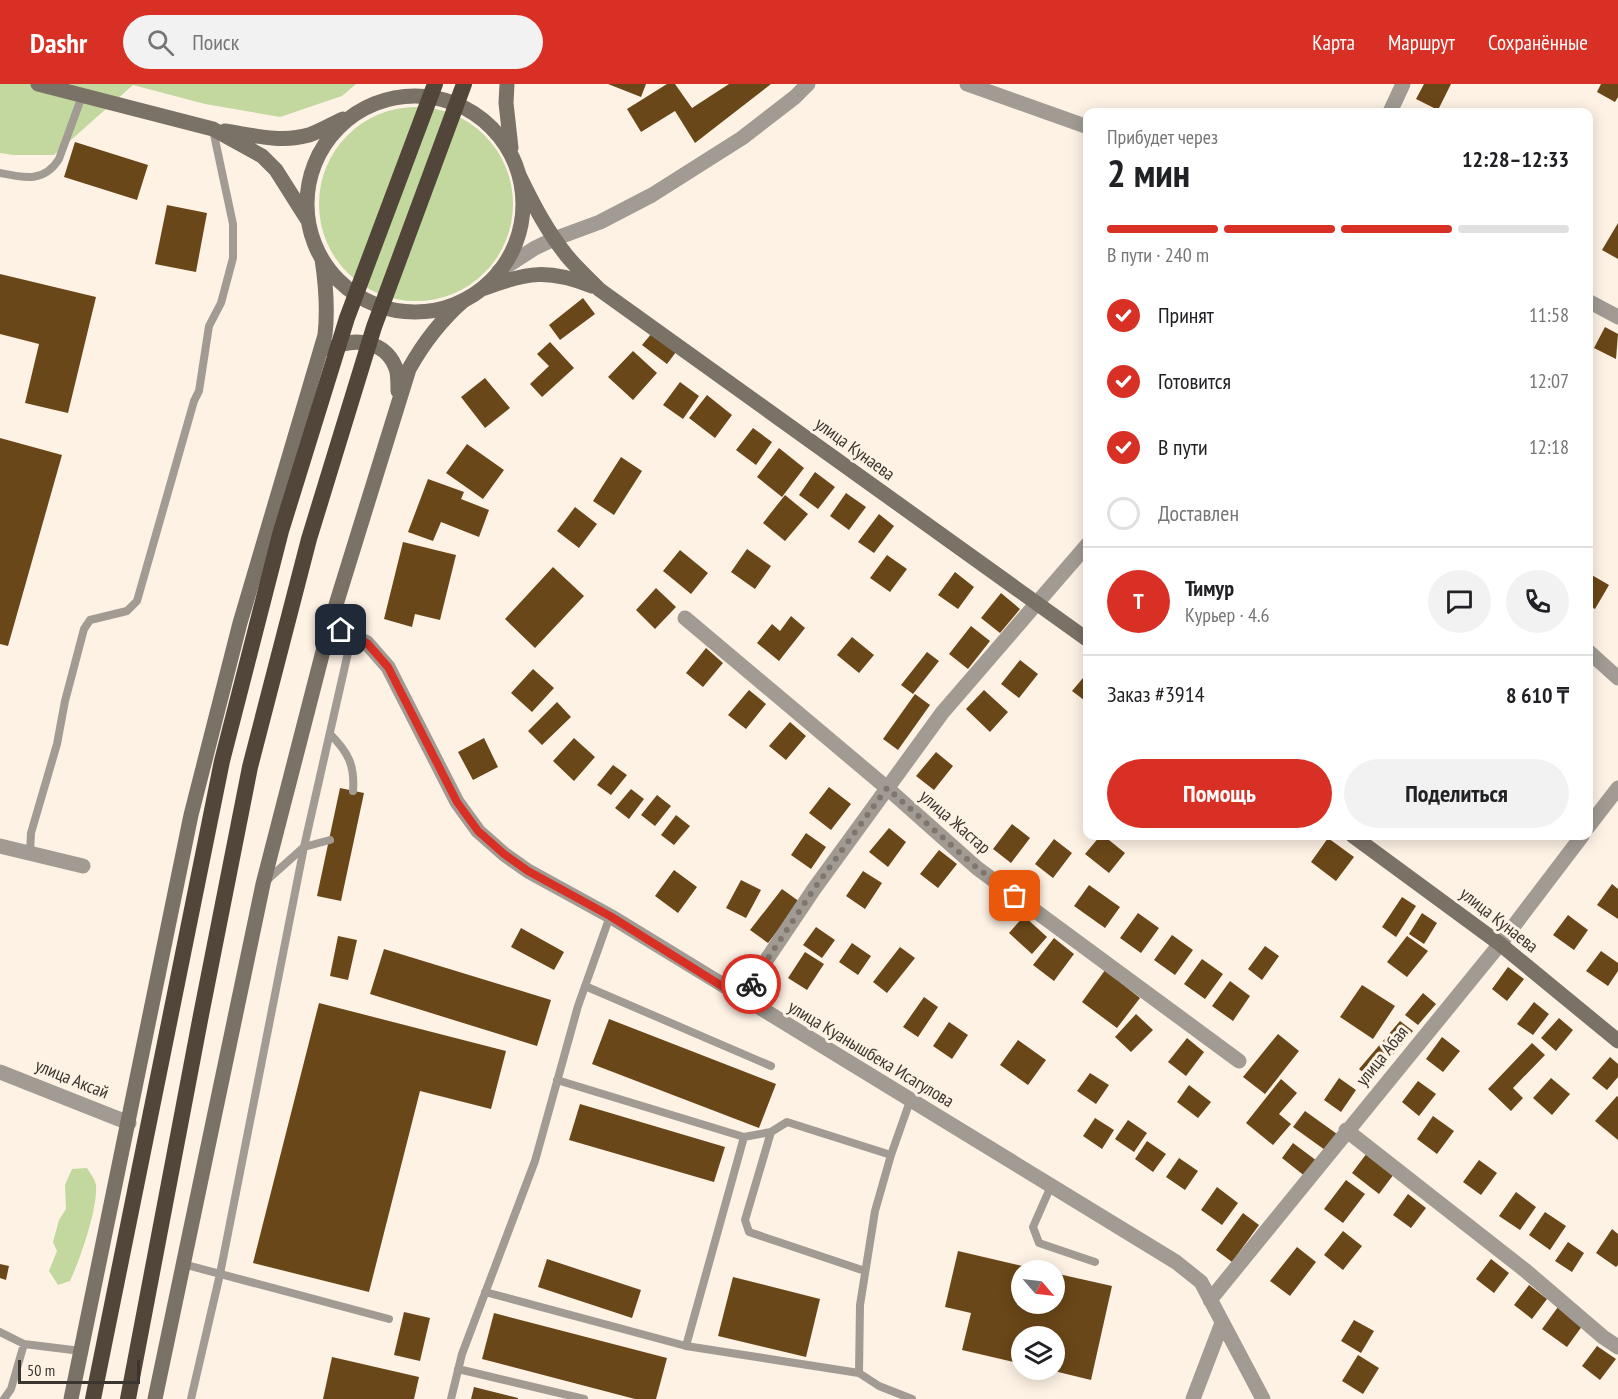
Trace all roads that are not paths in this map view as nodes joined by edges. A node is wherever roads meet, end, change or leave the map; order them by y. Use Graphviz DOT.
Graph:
graph roads {
  1 [pos="38,84"];
  2 [pos="393,84"];
  3 [pos="435,84"];
  4 [pos="464,84"];
  5 [pos="507,84"];
  6 [pos="808,84"];
  7 [pos="967,84"];
  8 [pos="1403,84"];
  9 [pos="82,96"];
  10 [pos="375,103"];
  11 [pos="1392,108"];
  12 [pos="357,112"];
  13 [pos="1083,125"];
  14 [pos="213,129"];
  15 [pos="512,157"];
  16 [pos="0,173"];
  17 [pos="519,175"];
  18 [pos="308,222"];
  19 [pos="554,239"];
  20 [pos="322,259"];
  21 [pos="499,272"];
  22 [pos="480,290"];
  23 [pos="600,290"];
  24 [pos="464,300"];
  25 [pos="1593,304"];
  26 [pos="1618,317"];
  27 [pos="317,363"];
  28 [pos="399,397"];
  29 [pos="1083,550"];
  30 [pos="1037,603"];
  31 [pos="685,618"];
  32 [pos="330,624"];
  33 [pos="352,635"];
  34 [pos="1083,636"];
  35 [pos="1593,656"];
  36 [pos="1618,678"];
  37 [pos="330,734"];
  38 [pos="887,788"];
  39 [pos="1618,788"];
  40 [pos="353,791"];
  41 [pos="1593,820"];
  42 [pos="330,840"];
  43 [pos="1358,840"];
  44 [pos="1579,840"];
  45 [pos="0,846"];
  46 [pos="304,847"];
  47 [pos="30,853"];
  48 [pos="83,866"];
  49 [pos="263,884"];
  50 [pos="610,916"];
  51 [pos="1500,944"];
  52 [pos="585,986"];
  53 [pos="741,998"];
  54 [pos="1618,1041"];
  55 [pos="1239,1061"];
  56 [pos="771,1066"];
  57 [pos="0,1072"];
  58 [pos="557,1080"];
  59 [pos="910,1101"];
  60 [pos="129,1123"];
  61 [pos="1347,1130"];
  62 [pos="771,1132"];
  63 [pos="744,1137"];
  64 [pos="891,1155"];
  65 [pos="1051,1186"];
  66 [pos="1095,1262"];
  67 [pos="183,1264"];
  68 [pos="866,1271"];
  69 [pos="220,1274"];
  70 [pos="485,1292"];
  71 [pos="1210,1300"];
  72 [pos="389,1319"];
  73 [pos="1222,1323"];
  74 [pos="0,1332"];
  75 [pos="24,1344"];
  76 [pos="686,1346"];
  77 [pos="1618,1347"];
  78 [pos="81,1351"];
  79 [pos="458,1369"];
  80 [pos="859,1373"];
  81 [pos="4,1399"];
  82 [pos="71,1399"];
  83 [pos="93,1399"];
  84 [pos="128,1399"];
  85 [pos="155,1399"];
  86 [pos="191,1399"];
  87 [pos="451,1399"];
  88 [pos="584,1399"];
  89 [pos="912,1399"];
  90 [pos="1193,1399"];
  91 [pos="1263,1399"];
  1 -- 9 [label="main road"];
  2 -- 10 [label="main road"];
  3 -- 83 [label="highway, bridge"];
  4 -- 84 [label="highway, bridge"];
  5 -- 15 [label="main road"];
  6 -- 19 [label="street"];
  7 -- 13 [label="street"];
  8 -- 11 [label="street"];
  9 -- 14 [label="main road"];
  9 -- 16 [label="lane"];
  10 -- 12 [label="main road"];
  10 -- 15 [label="main road"];
  12 -- 14 [label="main road"];
  12 -- 18 [label="main road"];
  14 -- 18 [label="main road"];
  14 -- 47 [label="lane"];
  15 -- 17 [label="main road"];
  17 -- 19 [label="main road"];
  17 -- 21 [label="main road"];
  18 -- 20 [label="main road"];
  19 -- 21 [label="street"];
  19 -- 23 [label="main road"];
  20 -- 24 [label="main road"];
  20 -- 27 [label="main road"];
  21 -- 22 [label="main road"];
  22 -- 23 [label="main road"];
  22 -- 24 [label="main road"];
  23 -- 30 [label="main road, улица Кунаева"];
  24 -- 28 [label="main road"];
  25 -- 26 [label="street"];
  27 -- 28 [label="main road"];
  27 -- 60 [label="main road"];
  28 -- 32 [label="main road"];
  29 -- 30 [label="street"];
  30 -- 34 [label="main road, улица Кунаева"];
  30 -- 38 [label="street"];
  31 -- 38 [label="street, улица Жастар"];
  32 -- 33 [label="street, улица Куанышбека Исагулова"];
  32 -- 49 [label="main road"];
  33 -- 37 [label="lane"];
  33 -- 50 [label="street, улица Куанышбека Исагулова"];
  35 -- 36 [label="street"];
  37 -- 40 [label="lane"];
  37 -- 46 [label="lane"];
  38 -- 53 [label="street"];
  38 -- 55 [label="street, улица Жастар"];
  39 -- 41 [label="street"];
  42 -- 46 [label="lane"];
  43 -- 51 [label="main road, улица Кунаева"];
  44 -- 51 [label="street, улица Абая"];
  45 -- 47 [label="street"];
  46 -- 49 [label="lane"];
  46 -- 69 [label="lane"];
  47 -- 48 [label="street"];
  49 -- 67 [label="main road"];
  50 -- 52 [label="lane"];
  50 -- 53 [label="street, улица Куанышбека Исагулова"];
  51 -- 54 [label="main road, улица Кунаева"];
  51 -- 61 [label="street, улица Абая"];
  52 -- 56 [label="lane"];
  52 -- 58 [label="lane"];
  53 -- 59 [label="street, улица Куанышбека Исагулова"];
  57 -- 60 [label="street, улица Аксай"];
  58 -- 63 [label="lane"];
  58 -- 70 [label="lane"];
  59 -- 64 [label="lane"];
  59 -- 65 [label="street, улица Куанышбека Исагулова"];
  60 -- 78 [label="main road"];
  61 -- 71 [label="street, улица Абая"];
  61 -- 77 [label="street"];
  62 -- 63 [label="lane"];
  62 -- 64 [label="lane"];
  62 -- 68 [label="lane"];
  63 -- 76 [label="lane"];
  64 -- 68 [label="lane"];
  65 -- 66 [label="lane"];
  65 -- 71 [label="street, улица Куанышбека Исагулова"];
  67 -- 69 [label="lane"];
  67 -- 85 [label="main road"];
  68 -- 80 [label="lane"];
  69 -- 72 [label="lane"];
  69 -- 86 [label="lane"];
  70 -- 76 [label="lane"];
  70 -- 79 [label="lane"];
  71 -- 73 [label="street, улица Куанышбека Исагулова"];
  73 -- 90 [label="street"];
  73 -- 91 [label="street, улица Куанышбека Исагулова"];
  74 -- 75 [label="lane"];
  75 -- 78 [label="lane"];
  75 -- 81 [label="lane"];
  76 -- 80 [label="lane"];
  78 -- 82 [label="main road"];
  79 -- 87 [label="lane"];
  79 -- 88 [label="lane"];
  80 -- 89 [label="lane"];
}
